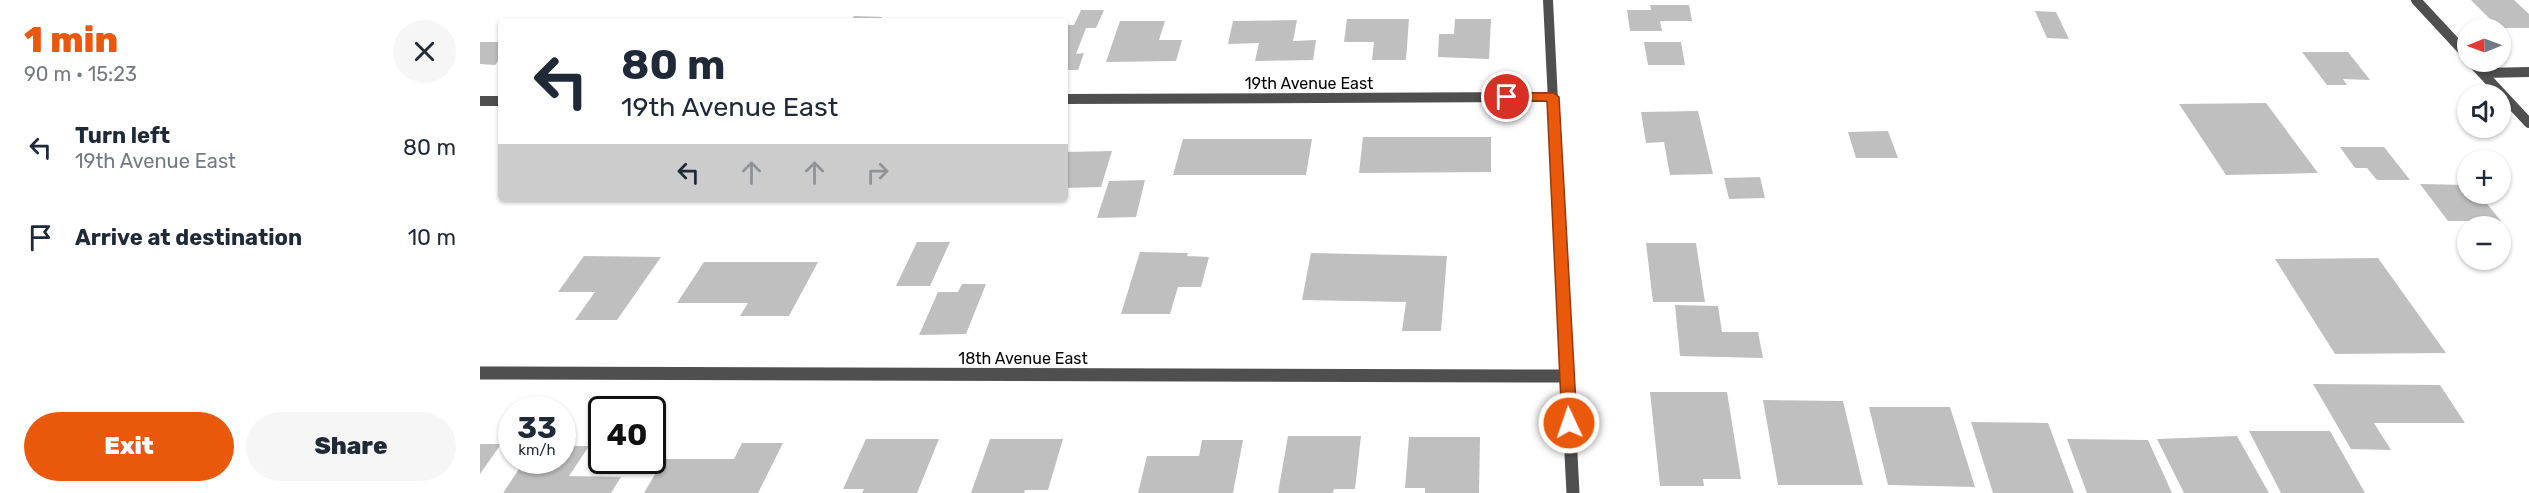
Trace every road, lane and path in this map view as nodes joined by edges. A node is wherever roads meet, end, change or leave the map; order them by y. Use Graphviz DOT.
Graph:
graph roads {
  1 [pos="1548,0"];
  2 [pos="2416,0"];
  3 [pos="2457,44"];
  4 [pos="2529,72"];
  5 [pos="2483,73"];
  6 [pos="1553,97"];
  7 [pos="1068,99"];
  8 [pos="480,101"];
  9 [pos="498,101"];
  10 [pos="2529,123"];
  11 [pos="480,374"];
  12 [pos="1567,376"];
  13 [pos="1573,493"];
  1 -- 6 [label="street"];
  2 -- 3 [label="street"];
  4 -- 5 [label="street"];
  5 -- 10 [label="street"];
  6 -- 7 [label="street, 19th Avenue East"];
  6 -- 12 [label="street"];
  8 -- 9 [label="street"];
  11 -- 12 [label="street, 18th Avenue East"];
  12 -- 13 [label="street"];
}
